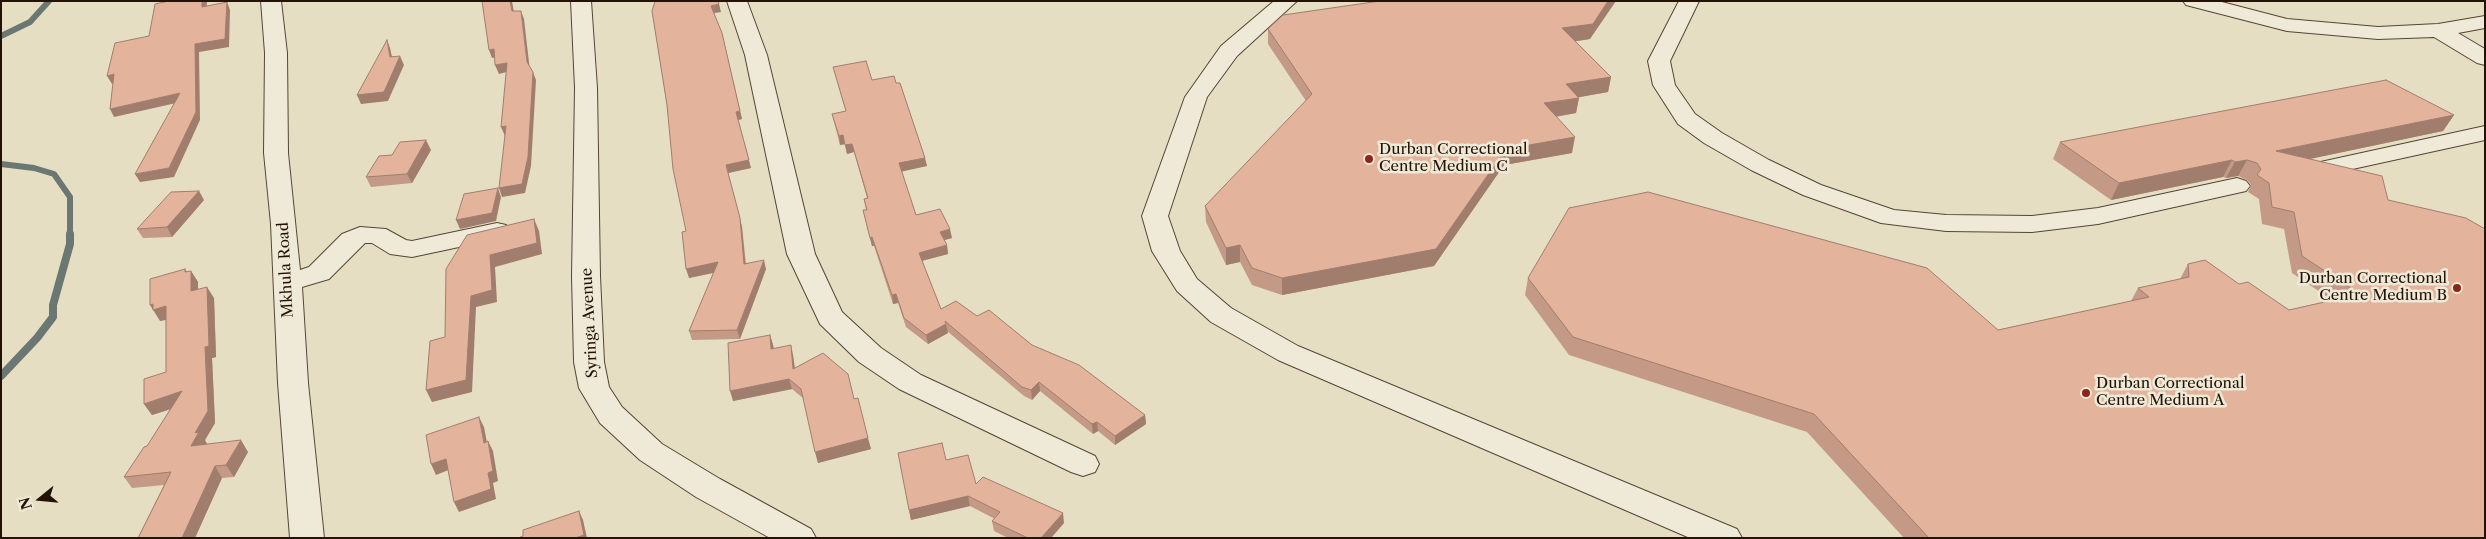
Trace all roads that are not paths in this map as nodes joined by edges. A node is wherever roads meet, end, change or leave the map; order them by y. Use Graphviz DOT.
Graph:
graph roads {
  1 [pos="271,1"];
  2 [pos="582,1"];
  3 [pos="737,1"];
  4 [pos="1287,1"];
  5 [pos="1689,1"];
  6 [pos="2193,1"];
  7 [pos="2485,22"];
  8 [pos="2438,30"];
  9 [pos="2485,58"];
  10 [pos="2485,134"];
  11 [pos="2316,170"];
  12 [pos="2238,186"];
  13 [pos="497,231"];
  14 [pos="286,283"];
  15 [pos="1083,464"];
  16 [pos="307,538"];
  17 [pos="799,538"];
  18 [pos="1725,538"];
  1 -- 14 [label="street, Mkhula Road"];
  2 -- 17 [label="street, Syringa Avenue"];
  3 -- 15 [label="street"];
  4 -- 18 [label="street"];
  5 -- 12 [label="street"];
  6 -- 8 [label="street"];
  7 -- 8 [label="street"];
  8 -- 9 [label="street"];
  10 -- 11 [label="street"];
  13 -- 14 [label="street"];
  14 -- 16 [label="street, Mkhula Road"];
}
